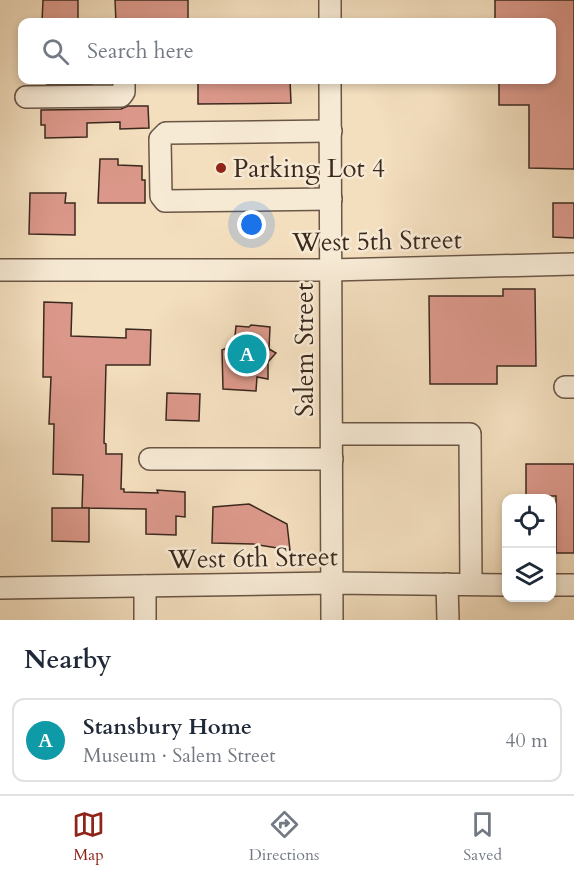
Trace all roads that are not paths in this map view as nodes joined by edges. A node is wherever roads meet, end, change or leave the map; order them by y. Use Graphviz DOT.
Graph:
graph roads {
  1 [pos="330,0"];
  2 [pos="330,18"];
  3 [pos="124,84"];
  4 [pos="330,84"];
  5 [pos="26,97"];
  6 [pos="331,131"];
  7 [pos="331,199"];
  8 [pos="574,264"];
  9 [pos="0,270"];
  10 [pos="331,270"];
  11 [pos="332,434"];
  12 [pos="150,459"];
  13 [pos="332,459"];
  14 [pos="332,583"];
  15 [pos="447,584"];
  16 [pos="471,584"];
  17 [pos="502,585"];
  18 [pos="556,585"];
  19 [pos="574,585"];
  20 [pos="146,586"];
  21 [pos="0,588"];
  22 [pos="145,620"];
  23 [pos="332,620"];
  24 [pos="448,620"];
  1 -- 2 [label="street"];
  3 -- 5 [label="street"];
  4 -- 6 [label="street, Salem Street"];
  6 -- 7 [label="street, Salem Street"];
  6 -- 7 [label="street"];
  7 -- 10 [label="street, Salem Street"];
  8 -- 10 [label="street, West 5th Street"];
  9 -- 10 [label="street, West 5th Street"];
  10 -- 11 [label="street, Salem Street"];
  11 -- 13 [label="street, Salem Street"];
  11 -- 16 [label="street"];
  12 -- 13 [label="street"];
  13 -- 14 [label="street, Salem Street"];
  14 -- 15 [label="street, West 6th Street"];
  14 -- 20 [label="street, West 6th Street"];
  14 -- 23 [label="street, Salem Street"];
  15 -- 16 [label="street, West 6th Street"];
  15 -- 24 [label="street"];
  16 -- 17 [label="street, West 6th Street"];
  18 -- 19 [label="street"];
  20 -- 21 [label="street, West 6th Street"];
  20 -- 22 [label="street"];
}
